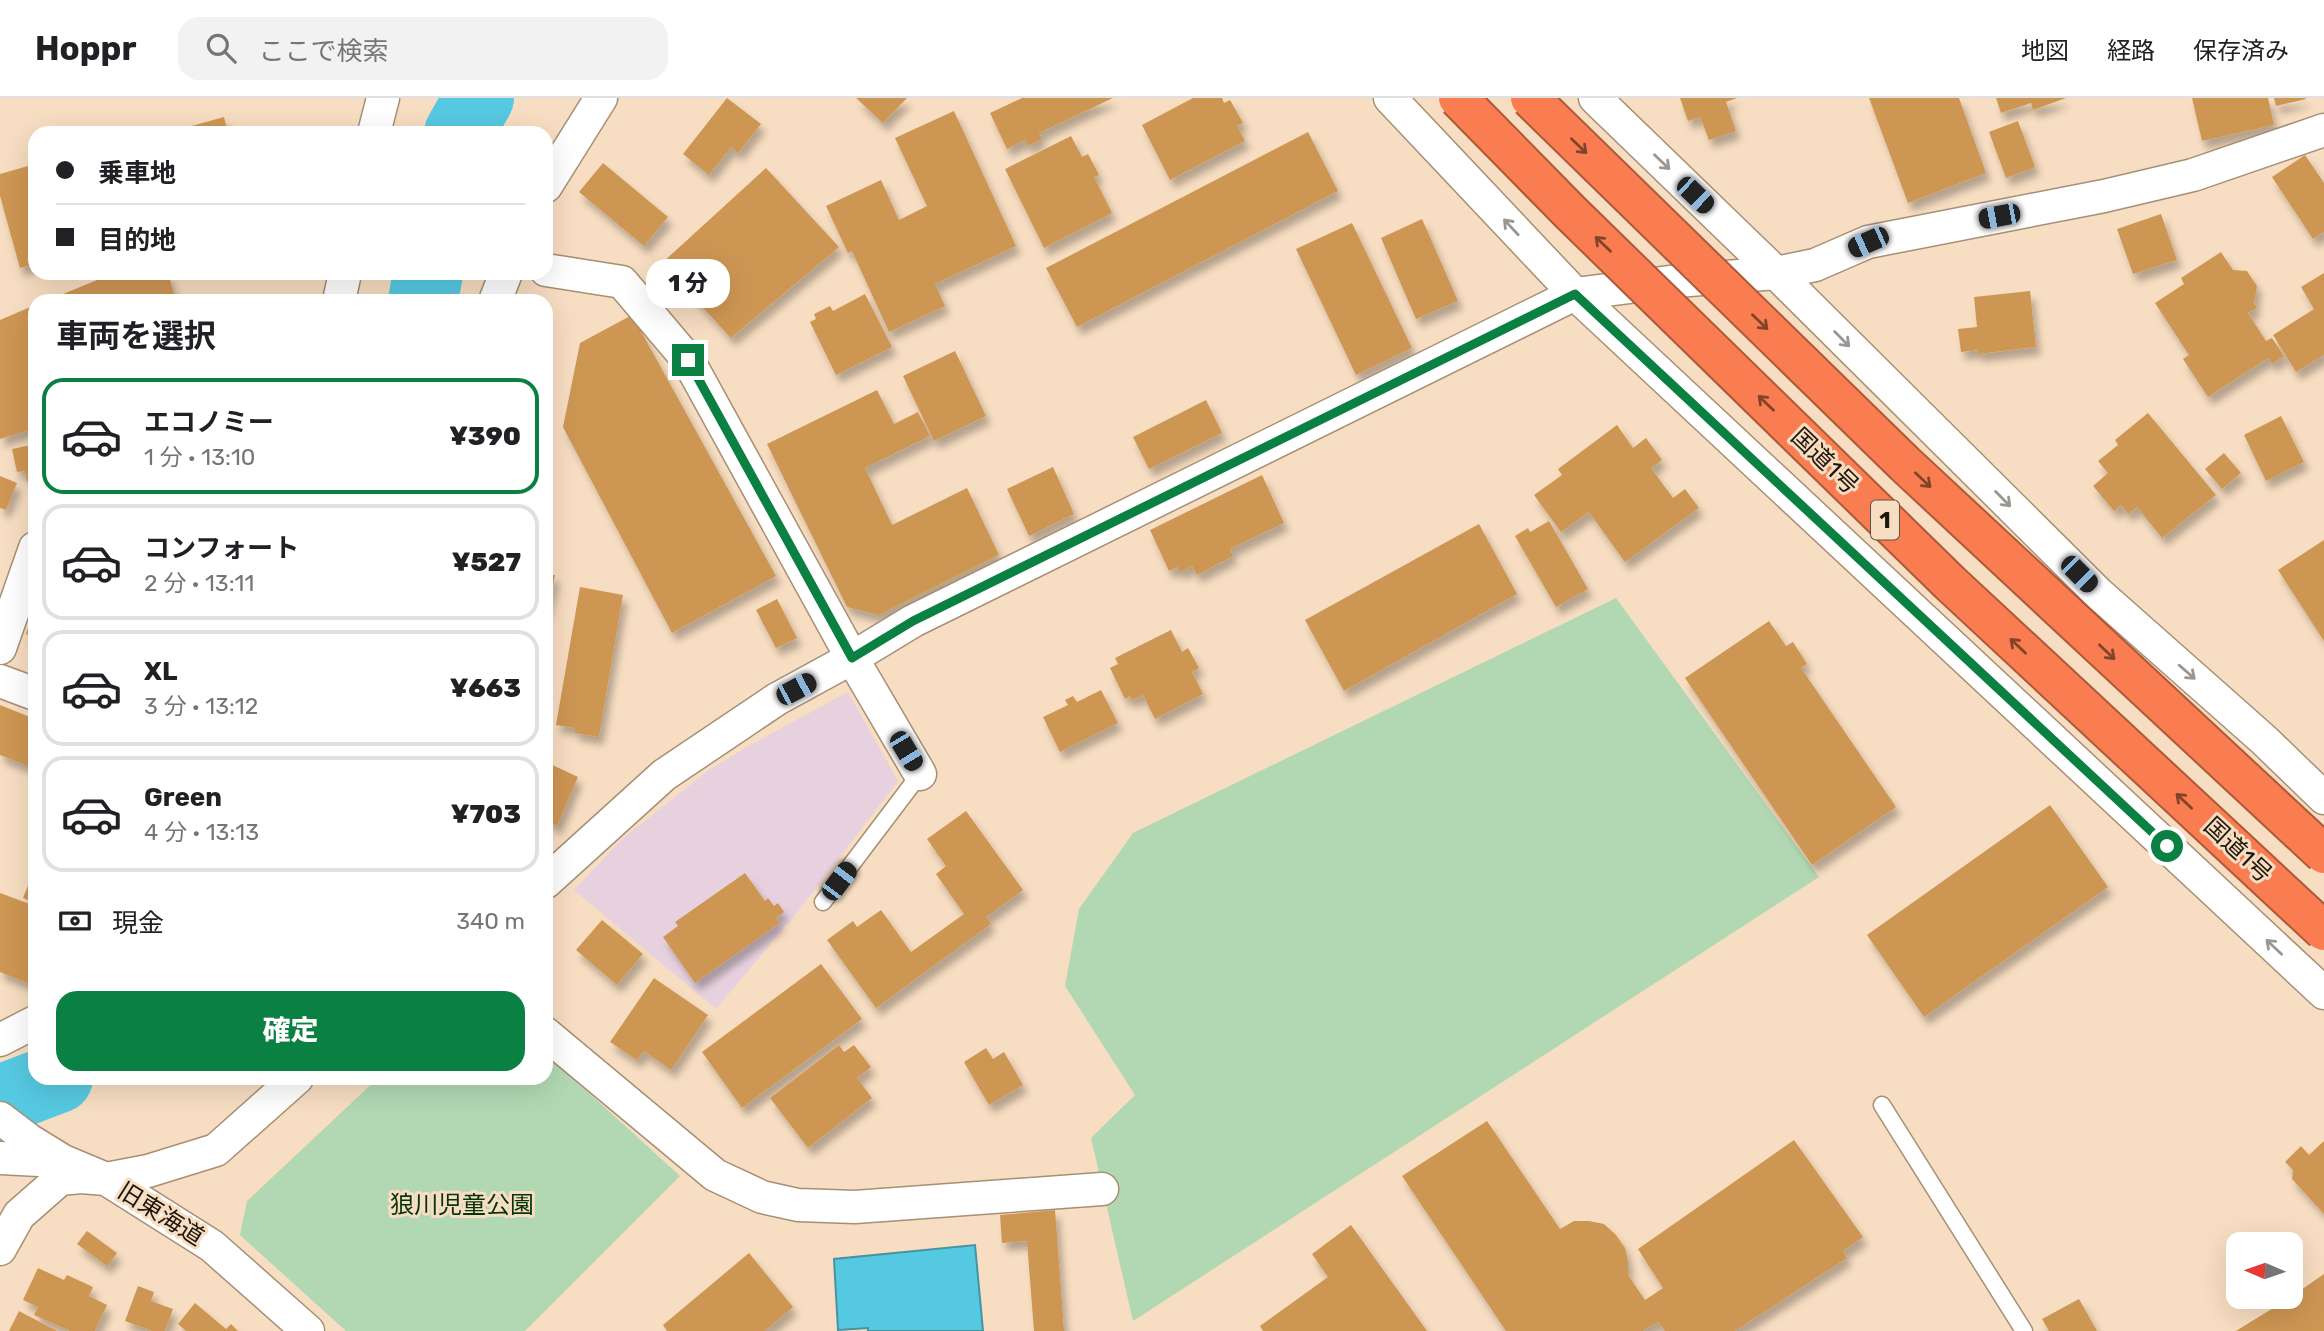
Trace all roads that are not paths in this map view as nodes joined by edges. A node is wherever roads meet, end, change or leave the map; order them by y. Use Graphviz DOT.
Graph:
graph roads {
  1 [pos="383,98"];
  2 [pos="601,98"];
  3 [pos="1390,98"];
  4 [pos="1458,98"];
  5 [pos="1530,98"];
  6 [pos="1595,98"];
  7 [pos="376,126"];
  8 [pos="2324,131"];
  9 [pos="553,175"];
  10 [pos="553,271"];
  11 [pos="1776,273"];
  12 [pos="1575,294"];
  13 [pos="28,568"];
  14 [pos="0,648"];
  15 [pos="852,658"];
  16 [pos="0,681"];
  17 [pos="28,691"];
  18 [pos="920,774"];
  19 [pos="2324,799"];
  20 [pos="2324,855"];
  21 [pos="553,876"];
  22 [pos="823,902"];
  23 [pos="2324,930"];
  24 [pos="2324,993"];
  25 [pos="28,1026"];
  26 [pos="0,1040"];
  27 [pos="553,1040"];
  28 [pos="289,1085"];
  29 [pos="1882,1105"];
  30 [pos="9,1124"];
  31 [pos="0,1158"];
  32 [pos="63,1161"];
  33 [pos="106,1179"];
  34 [pos="1102,1189"];
  35 [pos="0,1249"];
  36 [pos="309,1331"];
  37 [pos="2024,1331"];
  1 -- 7 [label="street"];
  2 -- 9 [label="street"];
  12 -- 3 [label="street, one-way"];
  23 -- 4 [label="highway, 国道1号 / 1, one-way, bridge"];
  5 -- 20 [label="highway, 1, one-way, bridge"];
  6 -- 11 [label="street, one-way"];
  8 -- 11 [label="street"];
  10 -- 15 [label="street"];
  11 -- 12 [label="street"];
  11 -- 19 [label="street, one-way"];
  12 -- 15 [label="street"];
  24 -- 12 [label="street, one-way"];
  13 -- 14 [label="street"];
  15 -- 18 [label="street"];
  15 -- 21 [label="street"];
  16 -- 17 [label="street"];
  18 -- 22 [label="lane"];
  25 -- 26 [label="street"];
  27 -- 34 [label="street"];
  28 -- 33 [label="street"];
  29 -- 37 [label="lane"];
  30 -- 32 [label="street, 旧東海道"];
  31 -- 32 [label="street"];
  32 -- 33 [label="street, 旧東海道"];
  33 -- 35 [label="street"];
  33 -- 36 [label="street, 旧東海道"];
}
